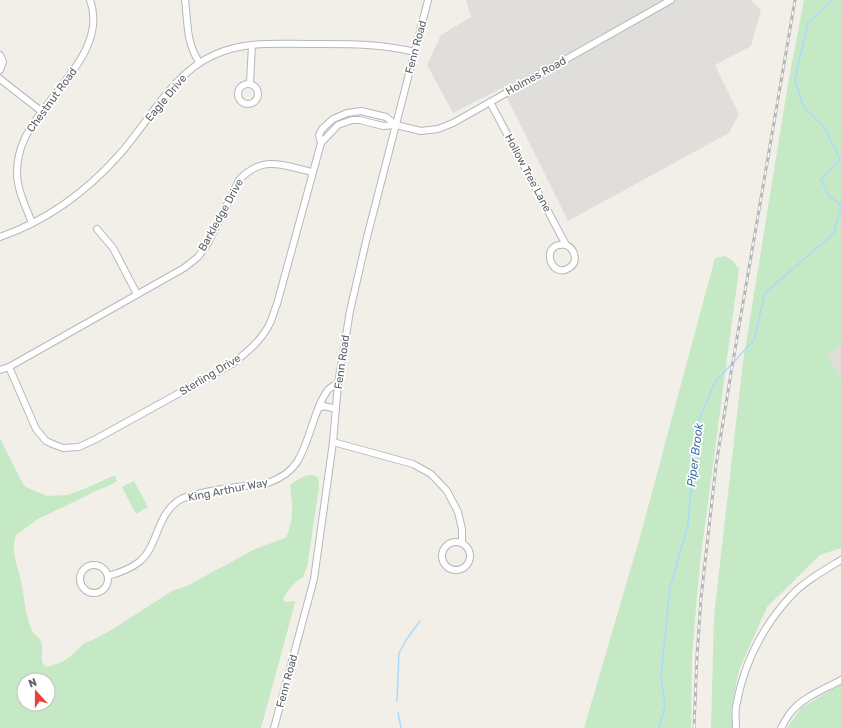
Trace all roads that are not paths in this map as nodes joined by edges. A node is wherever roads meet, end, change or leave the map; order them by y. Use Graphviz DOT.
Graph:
graph roads {
  1 [pos="90,0"];
  2 [pos="185,0"];
  3 [pos="428,0"];
  4 [pos="670,0"];
  5 [pos="252,45"];
  6 [pos="415,52"];
  7 [pos="0,55"];
  8 [pos="199,62"];
  9 [pos="0,70"];
  10 [pos="0,79"];
  11 [pos="250,83"];
  12 [pos="490,102"];
  13 [pos="41,111"];
  14 [pos="396,126"];
  15 [pos="312,172"];
  16 [pos="32,223"];
  17 [pos="97,229"];
  18 [pos="0,236"];
  19 [pos="566,245"];
  20 [pos="137,294"];
  21 [pos="9,367"];
  22 [pos="0,370"];
  23 [pos="338,384"];
  24 [pos="319,408"];
  25 [pos="336,408"];
  26 [pos="333,442"];
  27 [pos="462,543"];
  28 [pos="841,560"];
  29 [pos="108,576"];
  30 [pos="841,680"];
  31 [pos="274,728"];
  32 [pos="736,728"];
  33 [pos="781,728"];
  1 -- 13 [label="street, Chestnut Road"];
  2 -- 8 [label="street"];
  3 -- 6 [label="street, Fenn Road"];
  4 -- 12 [label="street, Holmes Road"];
  5 -- 6 [label="street, Eagle Drive"];
  5 -- 8 [label="street, Eagle Drive"];
  5 -- 11 [label="street"];
  6 -- 14 [label="street, Fenn Road"];
  7 -- 9 [label="street"];
  8 -- 16 [label="street, Eagle Drive"];
  10 -- 13 [label="street"];
  12 -- 14 [label="street, Holmes Road"];
  12 -- 19 [label="street, Hollow Tree Lane"];
  13 -- 16 [label="street, Chestnut Road"];
  14 -- 15 [label="street, Sterling Drive"];
  14 -- 23 [label="street, Fenn Road"];
  15 -- 20 [label="street, Barkledge Drive"];
  15 -- 21 [label="street, Sterling Drive"];
  16 -- 18 [label="street, Eagle Drive"];
  17 -- 20 [label="street"];
  19 -- 19 [label="street, Hollow Tree Lane"];
  20 -- 21 [label="street, Barkledge Drive"];
  21 -- 22 [label="street, Barkledge Drive"];
  23 -- 24 [label="street, King Arthur Way"];
  23 -- 25 [label="street, Fenn Road"];
  24 -- 25 [label="street"];
  24 -- 29 [label="street, King Arthur Way"];
  25 -- 26 [label="street, Fenn Road"];
  26 -- 27 [label="street"];
  26 -- 31 [label="street, Fenn Road"];
  27 -- 27 [label="street"];
  28 -- 32 [label="street"];
  29 -- 29 [label="street"];
  30 -- 33 [label="street"];
}
